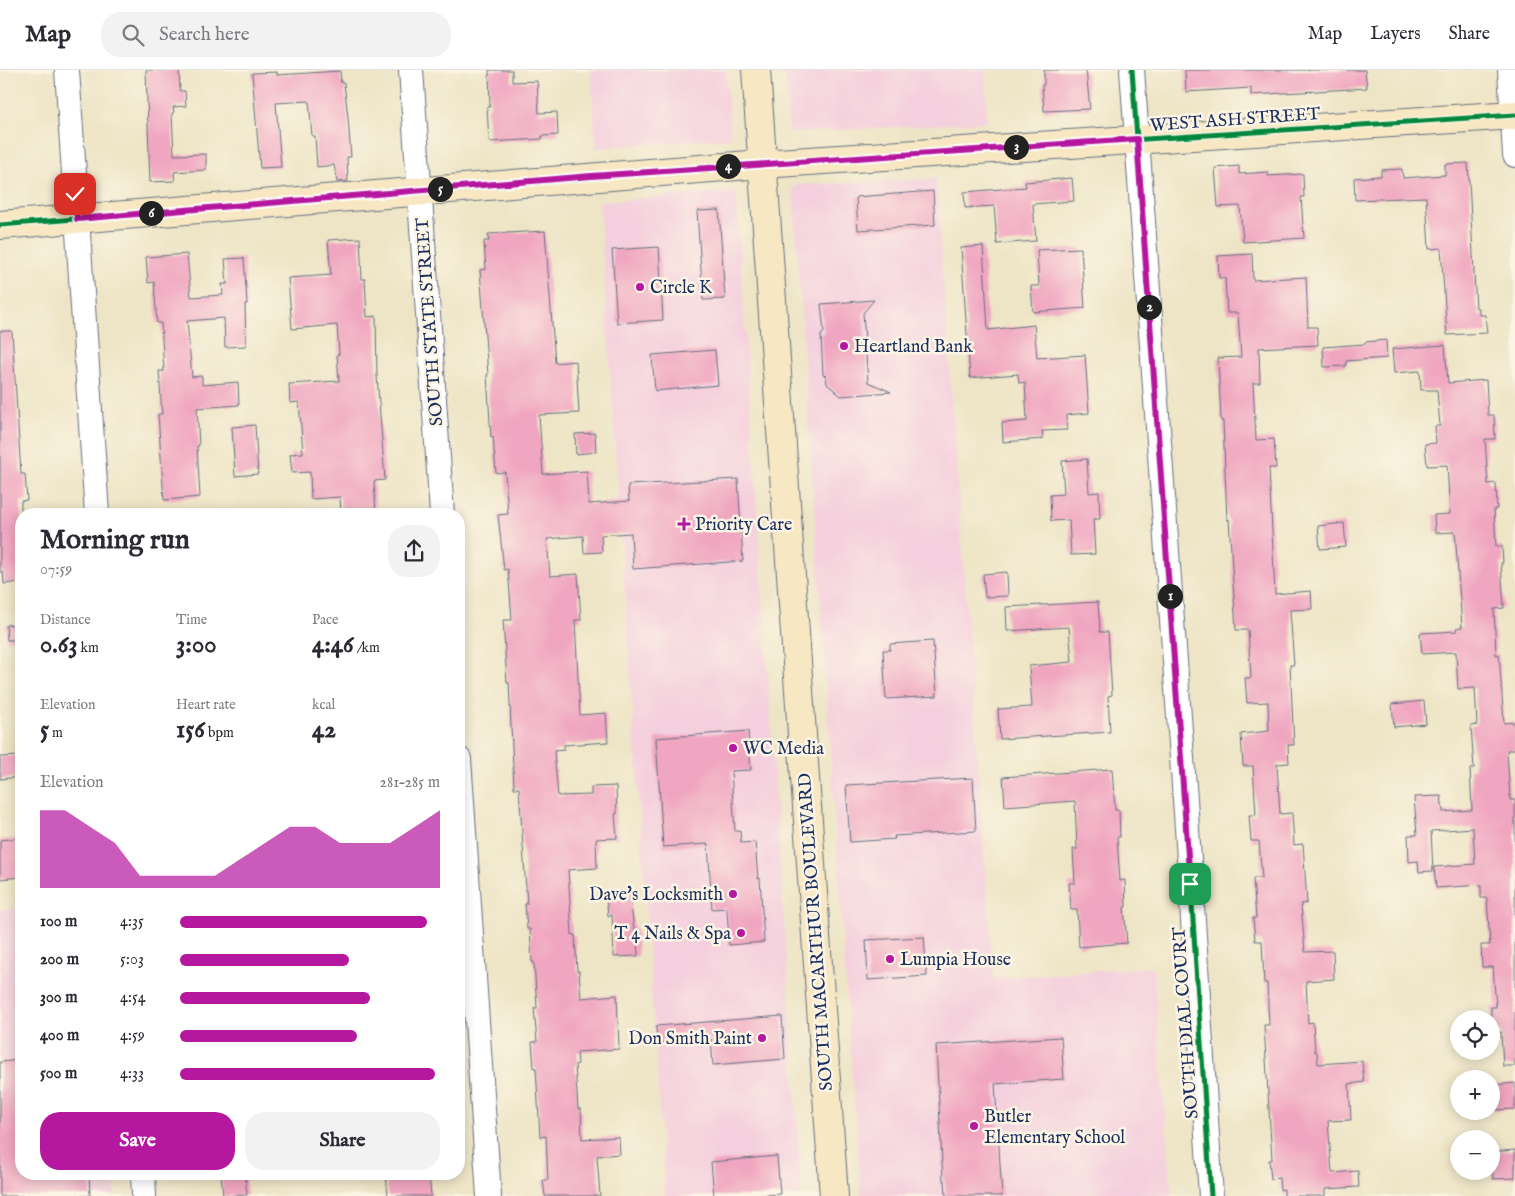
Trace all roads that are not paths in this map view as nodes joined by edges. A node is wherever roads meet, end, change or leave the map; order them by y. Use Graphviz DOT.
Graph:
graph roads {
  1 [pos="67,70"];
  2 [pos="411,70"];
  3 [pos="756,70"];
  4 [pos="1132,70"];
  5 [pos="1510,70"];
  6 [pos="1514,115"];
  7 [pos="1137,139"];
  8 [pos="1515,155"];
  9 [pos="762,164"];
  10 [pos="419,191"];
  11 [pos="77,219"];
  12 [pos="0,225"];
  13 [pos="97,508"];
  14 [pos="442,508"];
  15 [pos="465,846"];
  16 [pos="143,1180"];
  17 [pos="144,1196"];
  18 [pos="489,1196"];
  19 [pos="834,1196"];
  20 [pos="1211,1196"];
  1 -- 11 [label="street"];
  2 -- 10 [label="street, SOUTH STATE STREET"];
  3 -- 9 [label="street, SOUTH MACARTHUR BOULEVARD"];
  4 -- 7 [label="street, SOUTH DIAL COURT"];
  5 -- 6 [label="street"];
  6 -- 7 [label="street, WEST ASH STREET"];
  6 -- 8 [label="street"];
  7 -- 9 [label="street, WEST ASH STREET"];
  7 -- 20 [label="street, SOUTH DIAL COURT"];
  9 -- 10 [label="street, WEST ASH STREET"];
  9 -- 19 [label="street, SOUTH MACARTHUR BOULEVARD"];
  10 -- 11 [label="street, WEST ASH STREET"];
  10 -- 14 [label="street, SOUTH STATE STREET"];
  11 -- 12 [label="street, WEST ASH STREET"];
  11 -- 13 [label="street"];
  15 -- 18 [label="street"];
  16 -- 17 [label="street"];
}
